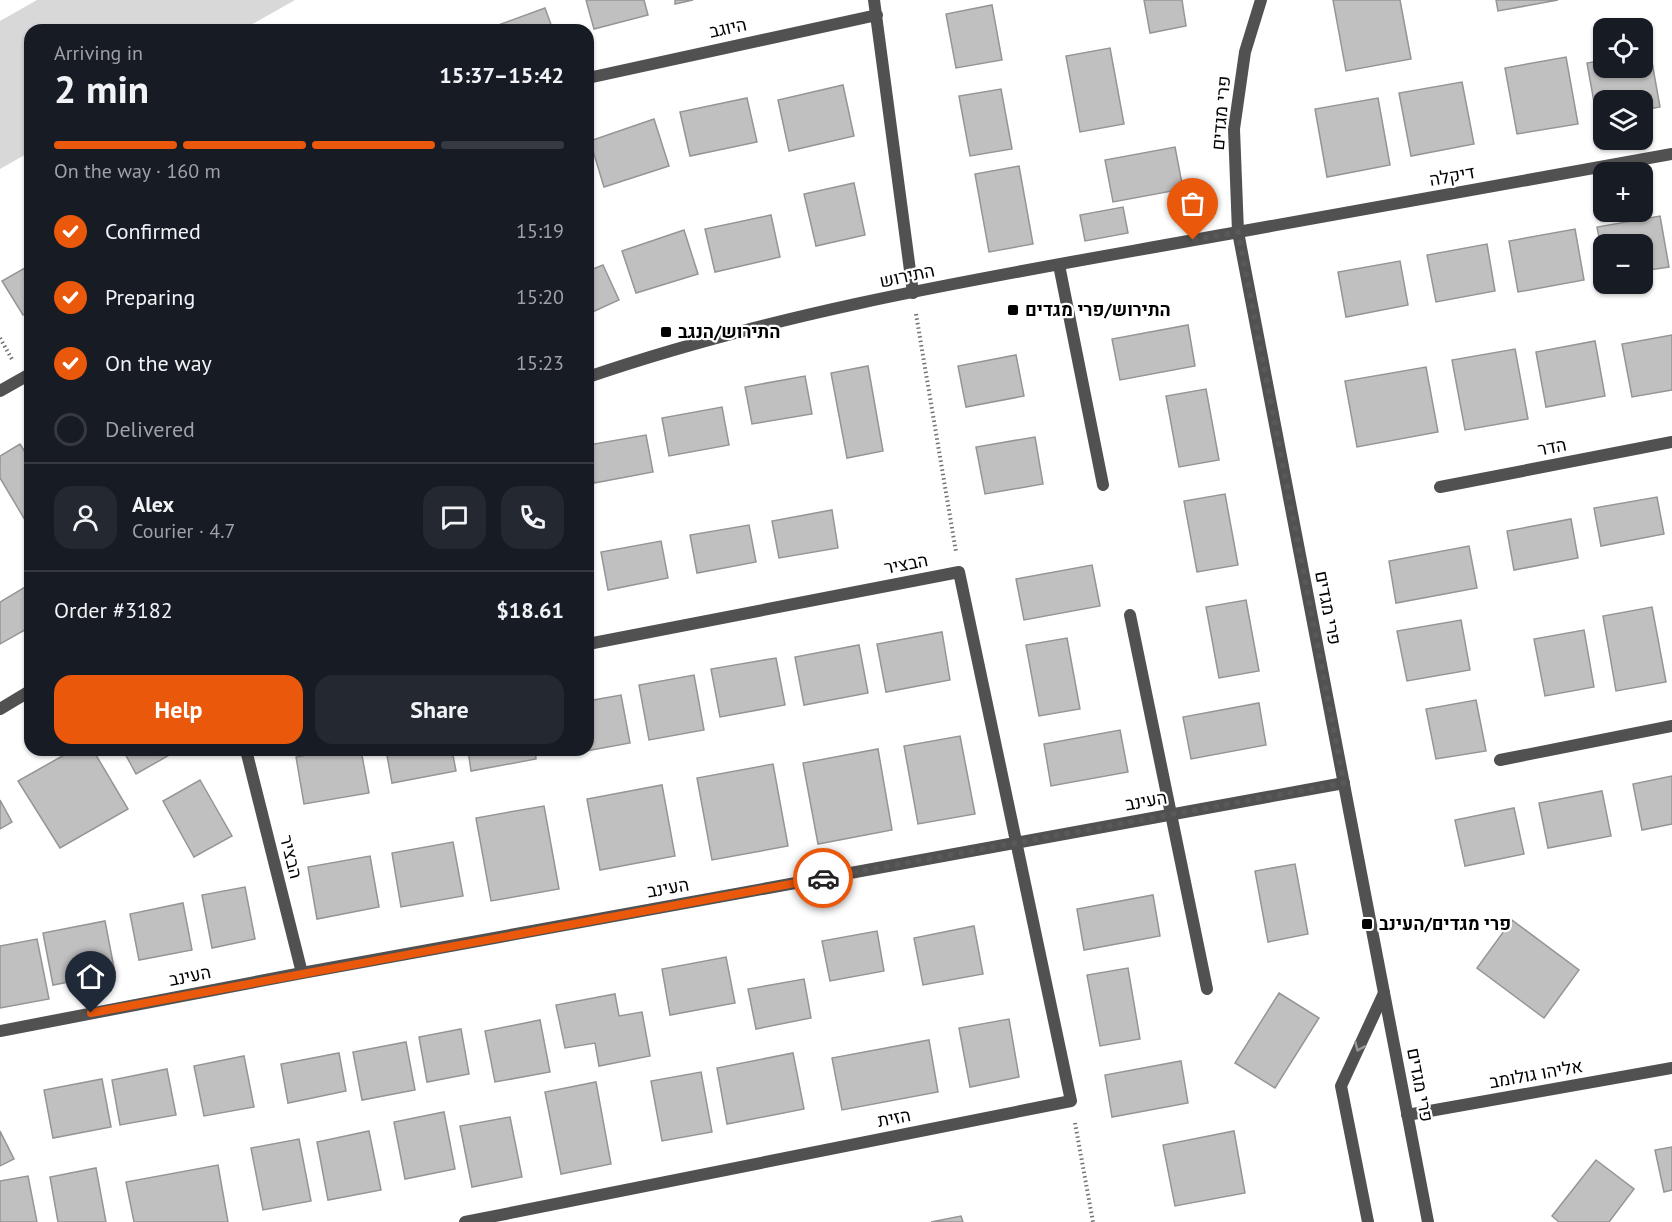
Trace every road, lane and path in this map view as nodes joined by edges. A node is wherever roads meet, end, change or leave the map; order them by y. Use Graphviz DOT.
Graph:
graph roads {
  1 [pos="874,0"];
  2 [pos="1261,0"];
  3 [pos="877,15"];
  4 [pos="594,77"];
  5 [pos="1672,154"];
  6 [pos="1238,232"];
  7 [pos="1059,265"];
  8 [pos="913,292"];
  9 [pos="594,375"];
  10 [pos="24,377"];
  11 [pos="0,391"];
  12 [pos="1672,442"];
  13 [pos="1103,485"];
  14 [pos="1440,487"];
  15 [pos="959,572"];
  16 [pos="1130,615"];
  17 [pos="594,643"];
  18 [pos="24,695"];
  19 [pos="0,709"];
  20 [pos="1672,726"];
  21 [pos="248,756"];
  22 [pos="1500,760"];
  23 [pos="1344,783"];
  24 [pos="1171,814"];
  25 [pos="1016,843"];
  26 [pos="302,973"];
  27 [pos="1207,989"];
  28 [pos="1384,993"];
  29 [pos="0,1031"];
  30 [pos="1672,1068"];
  31 [pos="1071,1101"];
  32 [pos="1407,1115"];
  33 [pos="465,1222"];
  34 [pos="1093,1222"];
  35 [pos="1368,1222"];
  36 [pos="1428,1222"];
  1 -- 3 [label="street"];
  2 -- 6 [label="street, פרי מגדים"];
  3 -- 4 [label="street, היוגב"];
  3 -- 8 [label="street"];
  5 -- 6 [label="street, דיקלה"];
  6 -- 7 [label="street, התירוש"];
  6 -- 23 [label="street, פרי מגדים"];
  7 -- 8 [label="street, התירוש"];
  7 -- 13 [label="street"];
  8 -- 9 [label="street, התירוש"];
  8 -- 15 [label="path"];
  10 -- 11 [label="street"];
  12 -- 14 [label="street, הדר"];
  15 -- 17 [label="street, הבציר"];
  15 -- 25 [label="street"];
  16 -- 24 [label="street"];
  18 -- 19 [label="street"];
  20 -- 22 [label="street"];
  21 -- 26 [label="street, הבציר"];
  23 -- 24 [label="street, העינב"];
  23 -- 28 [label="street, פרי מגדים"];
  24 -- 25 [label="street, העינב"];
  24 -- 27 [label="street"];
  25 -- 26 [label="street, העינב"];
  25 -- 31 [label="street"];
  26 -- 29 [label="street, העינב"];
  28 -- 32 [label="street, פרי מגדים"];
  28 -- 35 [label="street, one-way"];
  30 -- 32 [label="street, אליהו גולומב"];
  31 -- 33 [label="street, הזית"];
  31 -- 34 [label="path"];
  32 -- 36 [label="street, פרי מגדים"];
}
